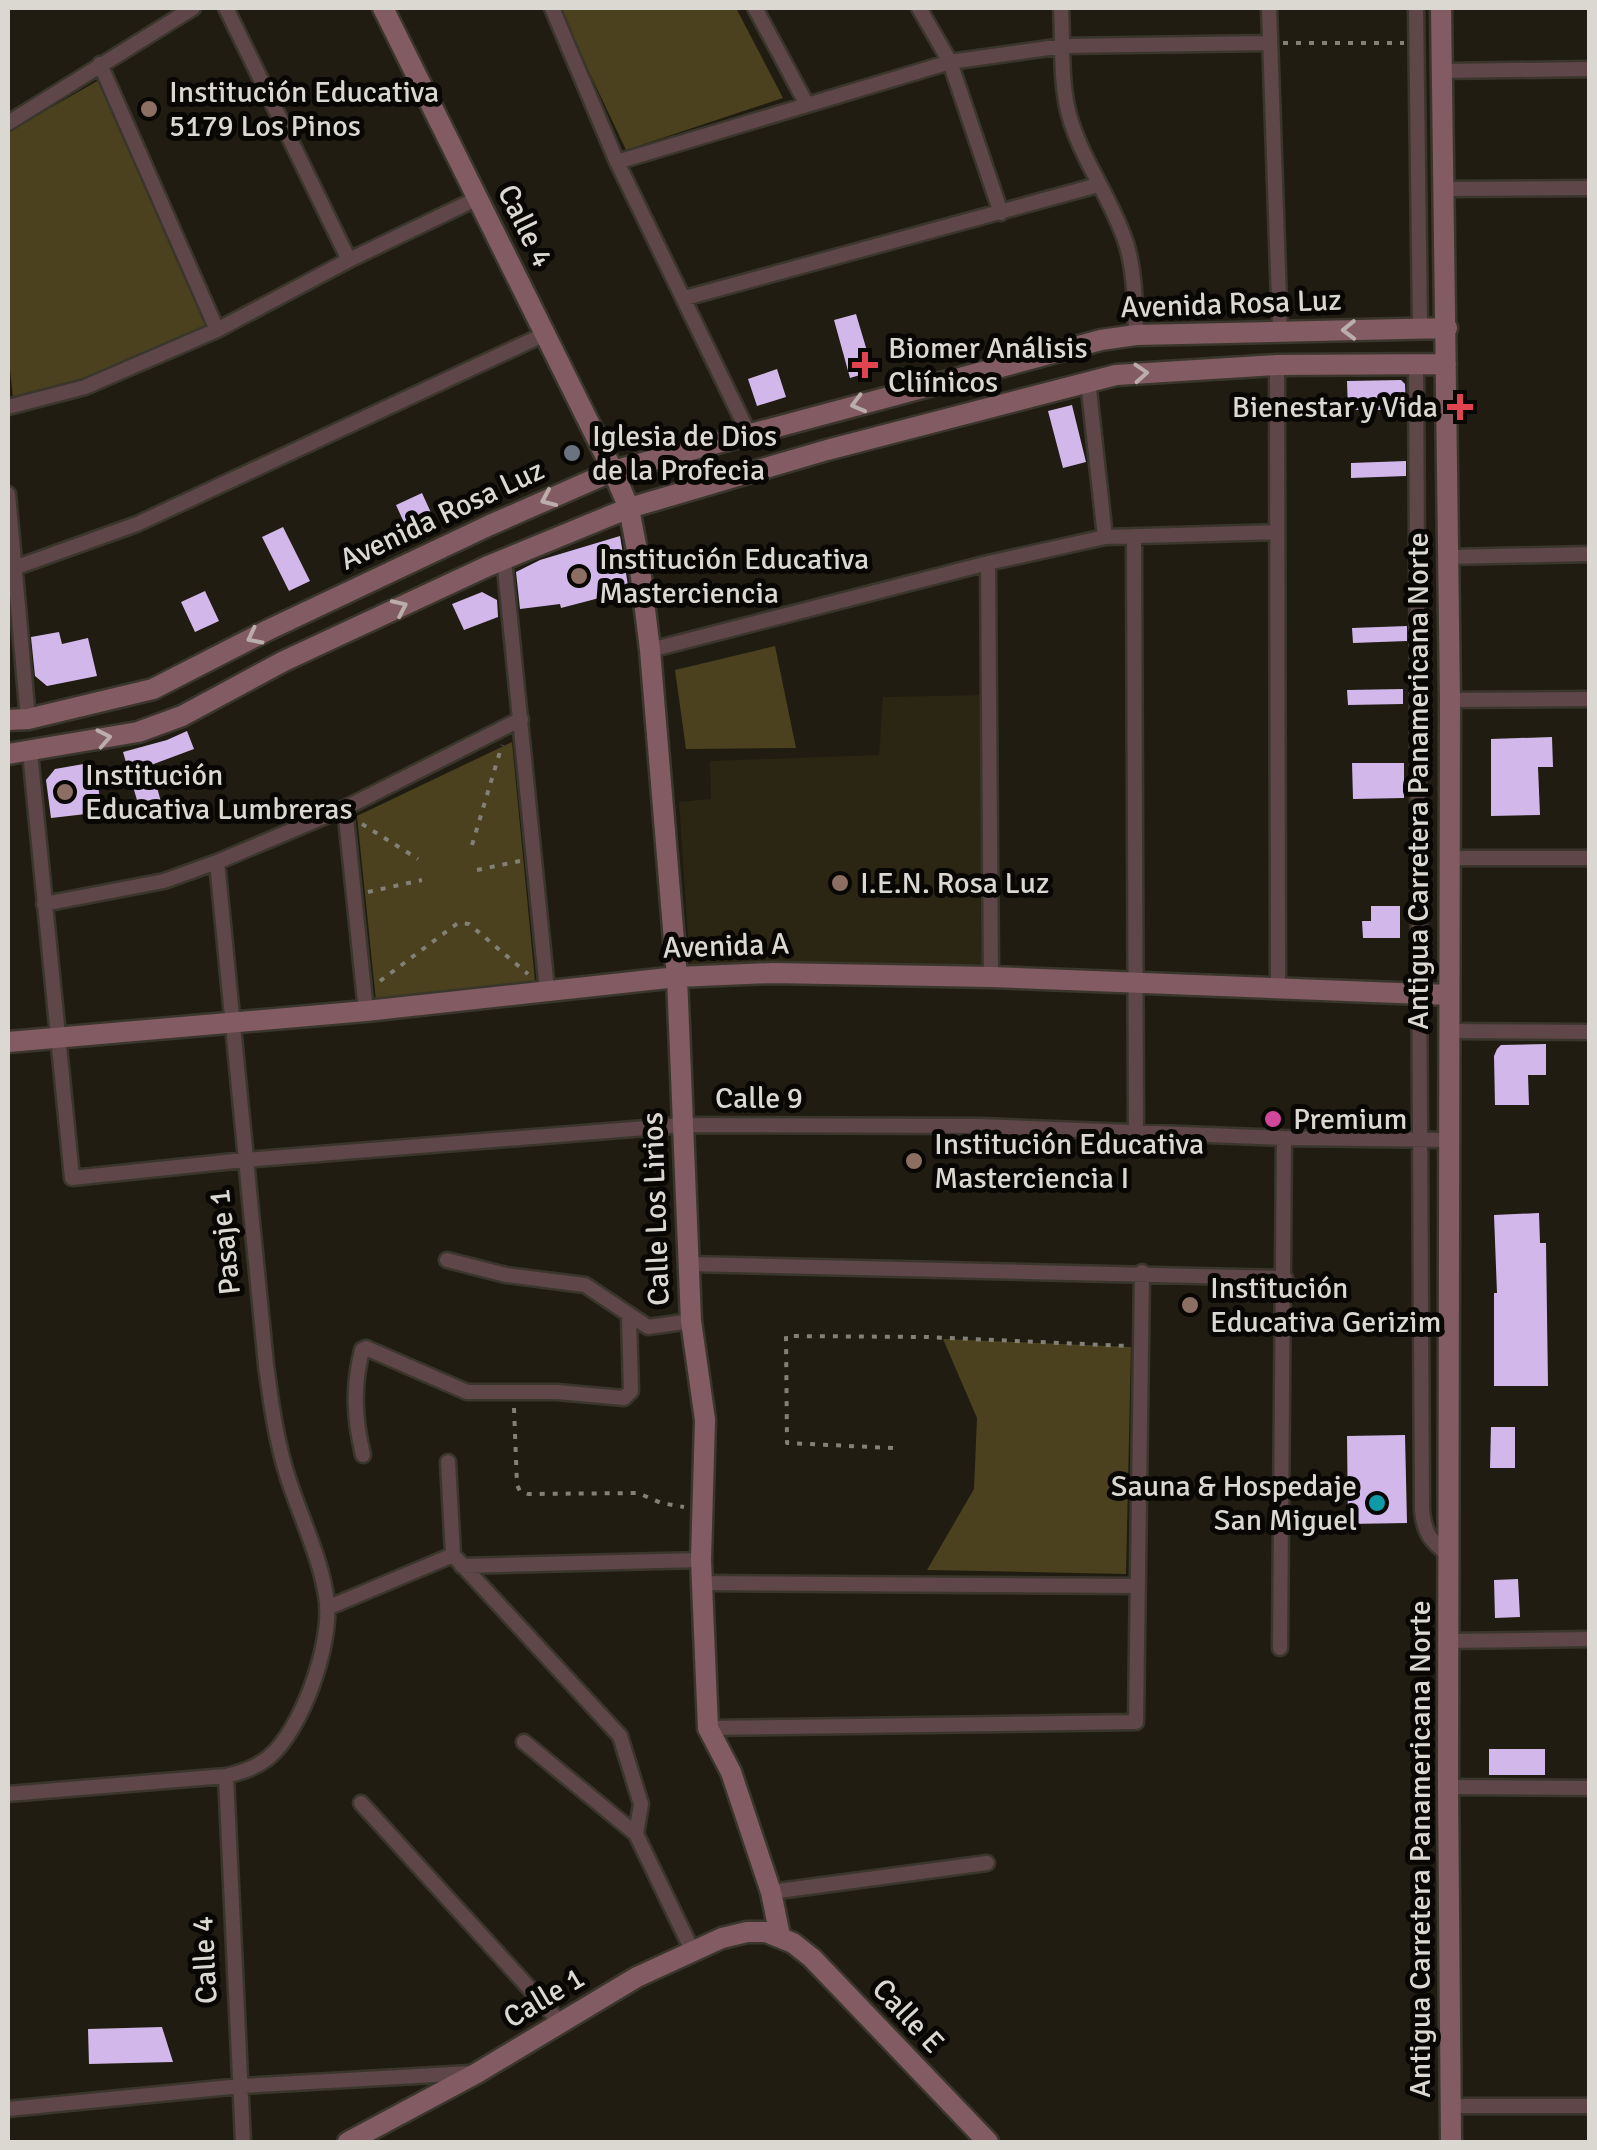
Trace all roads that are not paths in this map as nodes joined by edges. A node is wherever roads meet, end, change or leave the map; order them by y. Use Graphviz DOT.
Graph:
graph roads {
  1 [pos="192,8"];
  2 [pos="226,8"];
  3 [pos="382,8"];
  4 [pos="552,8"];
  5 [pos="755,8"];
  6 [pos="919,8"];
  7 [pos="1061,8"];
  8 [pos="1269,8"];
  9 [pos="1416,8"];
  10 [pos="1441,8"];
  11 [pos="1268,43"];
  12 [pos="1063,46"];
  13 [pos="950,62"];
  14 [pos="100,64"];
  15 [pos="1590,69"];
  16 [pos="1442,71"];
  17 [pos="806,103"];
  18 [pos="8,123"];
  19 [pos="616,162"];
  20 [pos="1098,185"];
  21 [pos="1590,188"];
  22 [pos="1443,190"];
  23 [pos="478,198"];
  24 [pos="1001,212"];
  25 [pos="348,260"];
  26 [pos="685,298"];
  27 [pos="1420,328"];
  28 [pos="1446,328"];
  29 [pos="217,330"];
  30 [pos="1280,332"];
  31 [pos="545,334"];
  32 [pos="1136,335"];
  33 [pos="1416,364"];
  34 [pos="1446,364"];
  35 [pos="1277,365"];
  36 [pos="1088,381"];
  37 [pos="8,406"];
  38 [pos="750,434"];
  39 [pos="613,470"];
  40 [pos="8,494"];
  41 [pos="629,508"];
  42 [pos="1278,532"];
  43 [pos="1134,536"];
  44 [pos="1105,537"];
  45 [pos="1590,554"];
  46 [pos="1449,557"];
  47 [pos="504,560"];
  48 [pos="988,563"];
  49 [pos="14,568"];
  50 [pos="650,650"];
  51 [pos="1590,698"];
  52 [pos="1450,700"];
  53 [pos="18,720"];
  54 [pos="514,723"];
  55 [pos="30,752"];
  56 [pos="8,754"];
  57 [pos="346,811"];
  58 [pos="1450,858"];
  59 [pos="1590,858"];
  60 [pos="217,862"];
  61 [pos="44,904"];
  62 [pos="677,976"];
  63 [pos="991,976"];
  64 [pos="1136,984"];
  65 [pos="1278,989"];
  66 [pos="547,990"];
  67 [pos="1420,995"];
  68 [pos="1450,995"];
  69 [pos="365,1002"];
  70 [pos="232,1020"];
  71 [pos="1448,1032"];
  72 [pos="1590,1032"];
  73 [pos="57,1038"];
  74 [pos="8,1042"];
  75 [pos="683,1126"];
  76 [pos="1136,1134"];
  77 [pos="1284,1138"];
  78 [pos="1421,1140"];
  79 [pos="1447,1140"];
  80 [pos="244,1160"];
  81 [pos="447,1260"];
  82 [pos="689,1264"];
  83 [pos="1142,1272"];
  84 [pos="1285,1278"];
  85 [pos="629,1317"];
  86 [pos="691,1321"];
  87 [pos="362,1455"];
  88 [pos="448,1462"];
  89 [pos="1448,1555"];
  90 [pos="458,1560"];
  91 [pos="701,1560"];
  92 [pos="702,1583"];
  93 [pos="1138,1586"];
  94 [pos="328,1608"];
  95 [pos="1590,1639"];
  96 [pos="1449,1641"];
  97 [pos="1280,1648"];
  98 [pos="708,1728"];
  99 [pos="524,1742"];
  100 [pos="226,1776"];
  101 [pos="1448,1786"];
  102 [pos="1590,1788"];
  103 [pos="8,1794"];
  104 [pos="361,1803"];
  105 [pos="636,1834"];
  106 [pos="987,1863"];
  107 [pos="771,1892"];
  108 [pos="780,1936"];
  109 [pos="692,1950"];
  110 [pos="560,2022"];
  111 [pos="477,2073"];
  112 [pos="240,2086"];
  113 [pos="1451,2106"];
  114 [pos="1590,2106"];
  115 [pos="8,2110"];
  116 [pos="243,2142"];
  117 [pos="348,2142"];
  118 [pos="988,2142"];
  119 [pos="1451,2142"];
  1 -- 14 [label="street"];
  2 -- 25 [label="street"];
  3 -- 23 [label="street, Calle 4"];
  4 -- 19 [label="street"];
  5 -- 17 [label="street"];
  6 -- 13 [label="street"];
  7 -- 12 [label="street"];
  8 -- 11 [label="street"];
  9 -- 27 [label="street"];
  10 -- 16 [label="street, Antigua Carretera Panamericana Norte"];
  11 -- 12 [label="street"];
  11 -- 30 [label="street"];
  12 -- 13 [label="street"];
  12 -- 20 [label="street"];
  13 -- 17 [label="street"];
  13 -- 24 [label="street"];
  14 -- 18 [label="street"];
  14 -- 29 [label="street"];
  15 -- 16 [label="street"];
  16 -- 22 [label="street, Antigua Carretera Panamericana Norte"];
  17 -- 19 [label="street"];
  19 -- 26 [label="street"];
  20 -- 24 [label="street"];
  20 -- 32 [label="street"];
  21 -- 22 [label="street"];
  22 -- 28 [label="street, Antigua Carretera Panamericana Norte"];
  23 -- 25 [label="street"];
  23 -- 31 [label="street, Calle 4"];
  24 -- 26 [label="street"];
  25 -- 29 [label="street"];
  26 -- 38 [label="street"];
  27 -- 28 [label="street, Avenida Rosa Luz"];
  27 -- 30 [label="street, Avenida Rosa Luz, one-way"];
  28 -- 34 [label="street, Antigua Carretera Panamericana Norte"];
  29 -- 37 [label="street"];
  30 -- 32 [label="street, Avenida Rosa Luz"];
  31 -- 39 [label="street, Calle 4"];
  31 -- 49 [label="street"];
  32 -- 38 [label="street, Avenida Rosa Luz, one-way"];
  33 -- 34 [label="street, Avenida Rosa Luz"];
  33 -- 35 [label="street, Avenida Rosa Luz"];
  33 -- 67 [label="street, Antigua Carretera Panamericana Norte"];
  34 -- 46 [label="street, Antigua Carretera Panamericana Norte"];
  36 -- 35 [label="street, Avenida Rosa Luz, one-way"];
  35 -- 42 [label="street"];
  36 -- 41 [label="street, Avenida Rosa Luz"];
  36 -- 44 [label="street"];
  38 -- 39 [label="street, Avenida Rosa Luz"];
  39 -- 41 [label="street, Calle Los Lirios"];
  39 -- 53 [label="street, Avenida Rosa Luz, one-way"];
  40 -- 49 [label="street"];
  41 -- 47 [label="street, Avenida Rosa Luz"];
  41 -- 50 [label="street, Calle Los Lirios"];
  42 -- 43 [label="street"];
  42 -- 65 [label="street"];
  43 -- 44 [label="street"];
  43 -- 64 [label="street"];
  44 -- 48 [label="street"];
  45 -- 46 [label="street"];
  46 -- 52 [label="street, Antigua Carretera Panamericana Norte"];
  47 -- 54 [label="street"];
  55 -- 47 [label="street, Avenida Rosa Luz, one-way"];
  48 -- 50 [label="street"];
  48 -- 63 [label="street"];
  49 -- 53 [label="street"];
  50 -- 62 [label="street, Calle Los Lirios"];
  51 -- 52 [label="street"];
  52 -- 58 [label="street, Antigua Carretera Panamericana Norte"];
  54 -- 57 [label="street"];
  54 -- 66 [label="street"];
  55 -- 56 [label="street, Avenida Rosa Luz"];
  55 -- 61 [label="street"];
  57 -- 60 [label="street"];
  57 -- 69 [label="street"];
  58 -- 59 [label="street"];
  58 -- 68 [label="street, Antigua Carretera Panamericana Norte"];
  60 -- 61 [label="street"];
  60 -- 70 [label="street, Pasaje 1"];
  61 -- 73 [label="street"];
  62 -- 63 [label="street, Avenida A"];
  62 -- 66 [label="street, Avenida A"];
  62 -- 75 [label="street, Calle Los Lirios"];
  63 -- 64 [label="street, Avenida A"];
  64 -- 65 [label="street, Avenida A"];
  64 -- 76 [label="street"];
  65 -- 67 [label="street, Avenida A"];
  66 -- 69 [label="street, Avenida A"];
  67 -- 68 [label="street, Avenida A"];
  67 -- 78 [label="street, Antigua Carretera Panamericana Norte"];
  68 -- 71 [label="street, Antigua Carretera Panamericana Norte"];
  69 -- 70 [label="street, Avenida A"];
  70 -- 73 [label="street, Avenida A"];
  70 -- 80 [label="street, Pasaje 1"];
  71 -- 72 [label="street"];
  71 -- 79 [label="street, Antigua Carretera Panamericana Norte"];
  73 -- 74 [label="street, Avenida A"];
  73 -- 80 [label="street, Calle 9"];
  75 -- 76 [label="street, Calle 9"];
  75 -- 80 [label="street, Calle 9"];
  75 -- 82 [label="street, Calle Los Lirios"];
  76 -- 77 [label="street, Calle 9"];
  77 -- 78 [label="street, Calle 9"];
  77 -- 84 [label="street"];
  78 -- 79 [label="street, Calle 9"];
  78 -- 89 [label="street, Antigua Carretera Panamericana Norte"];
  79 -- 89 [label="street, Antigua Carretera Panamericana Norte"];
  80 -- 94 [label="street, Pasaje 1"];
  81 -- 85 [label="street"];
  82 -- 83 [label="street"];
  82 -- 86 [label="street, Calle Los Lirios"];
  83 -- 84 [label="street"];
  83 -- 93 [label="street"];
  84 -- 97 [label="street"];
  85 -- 86 [label="street"];
  85 -- 87 [label="street"];
  86 -- 91 [label="street, Calle Los Lirios"];
  88 -- 90 [label="street"];
  89 -- 96 [label="street, Antigua Carretera Panamericana Norte"];
  90 -- 91 [label="street"];
  90 -- 94 [label="street"];
  90 -- 105 [label="street"];
  91 -- 92 [label="street, Calle Los Lirios"];
  92 -- 93 [label="street"];
  92 -- 98 [label="street, Calle Los Lirios"];
  93 -- 98 [label="street"];
  94 -- 100 [label="street"];
  95 -- 96 [label="street"];
  96 -- 101 [label="street, Antigua Carretera Panamericana Norte"];
  98 -- 107 [label="street, Calle Los Lirios"];
  99 -- 105 [label="street"];
  100 -- 103 [label="street"];
  100 -- 112 [label="street, Calle 4"];
  101 -- 102 [label="street"];
  101 -- 113 [label="street, Antigua Carretera Panamericana Norte"];
  104 -- 110 [label="street"];
  105 -- 109 [label="street"];
  106 -- 107 [label="street"];
  107 -- 108 [label="street, Calle Los Lirios"];
  108 -- 109 [label="street, Calle 1"];
  108 -- 118 [label="street, Calle E"];
  109 -- 110 [label="street, Calle 1"];
  110 -- 111 [label="street, Calle 1"];
  111 -- 112 [label="street"];
  111 -- 117 [label="street, Calle 1"];
  112 -- 115 [label="street"];
  112 -- 116 [label="street, Calle 4"];
  113 -- 114 [label="street"];
  113 -- 119 [label="street, Antigua Carretera Panamericana Norte"];
}
